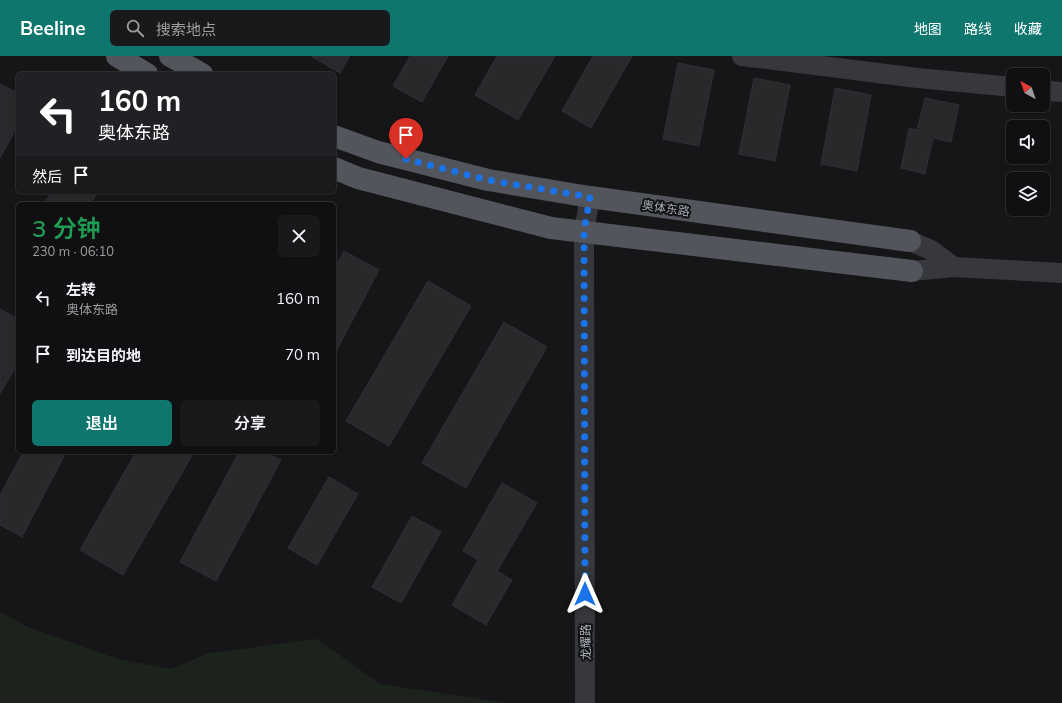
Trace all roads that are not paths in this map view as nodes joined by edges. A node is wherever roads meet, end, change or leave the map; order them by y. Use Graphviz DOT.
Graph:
graph roads {
  1 [pos="117,56"];
  2 [pos="170,56"];
  3 [pos="742,56"];
  4 [pos="144,72"];
  5 [pos="198,72"];
  6 [pos="1006,86"];
  7 [pos="336,137"];
  8 [pos="336,169"];
  9 [pos="590,197"];
  10 [pos="584,231"];
  11 [pos="910,241"];
  12 [pos="954,267"];
  13 [pos="912,270"];
  14 [pos="1062,273"];
  15 [pos="585,703"];
  1 -- 4 [label="main road"];
  2 -- 5 [label="main road"];
  3 -- 6 [label="street"];
  7 -- 9 [label="main road, 奥体东路"];
  8 -- 10 [label="main road"];
  9 -- 10 [label="street, 龙耀路"];
  9 -- 11 [label="main road, 奥体东路"];
  10 -- 13 [label="main road"];
  10 -- 15 [label="street, 龙耀路"];
  11 -- 12 [label="street, 奥体东路"];
  12 -- 13 [label="street"];
  12 -- 14 [label="street"];
}
